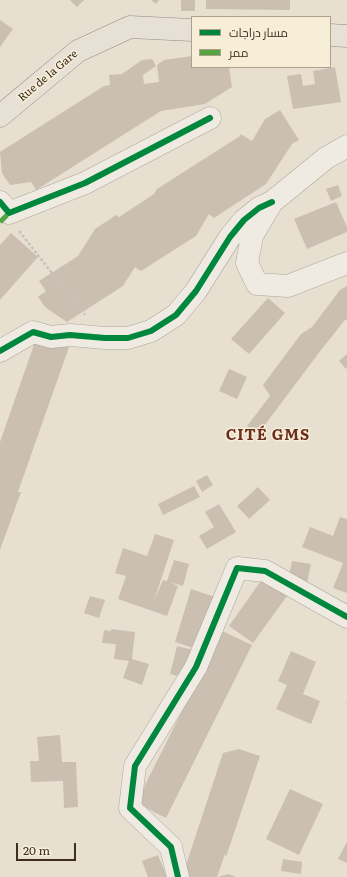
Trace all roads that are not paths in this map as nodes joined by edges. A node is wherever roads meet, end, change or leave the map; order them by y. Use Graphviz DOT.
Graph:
graph roads {
  1 [pos="191,30"];
  2 [pos="331,35"];
  3 [pos="347,36"];
  4 [pos="0,116"];
  5 [pos="210,118"];
  6 [pos="347,146"];
  7 [pos="272,202"];
  8 [pos="3,212"];
  9 [pos="347,263"];
  10 [pos="0,351"];
  11 [pos="347,617"];
  12 [pos="178,877"];
  1 -- 4 [label="main road, Rue de la Gare"];
  2 -- 3 [label="main road"];
  5 -- 8 [label="street"];
  6 -- 7 [label="street"];
  7 -- 9 [label="street"];
  7 -- 10 [label="street"];
  11 -- 12 [label="street"];
}
